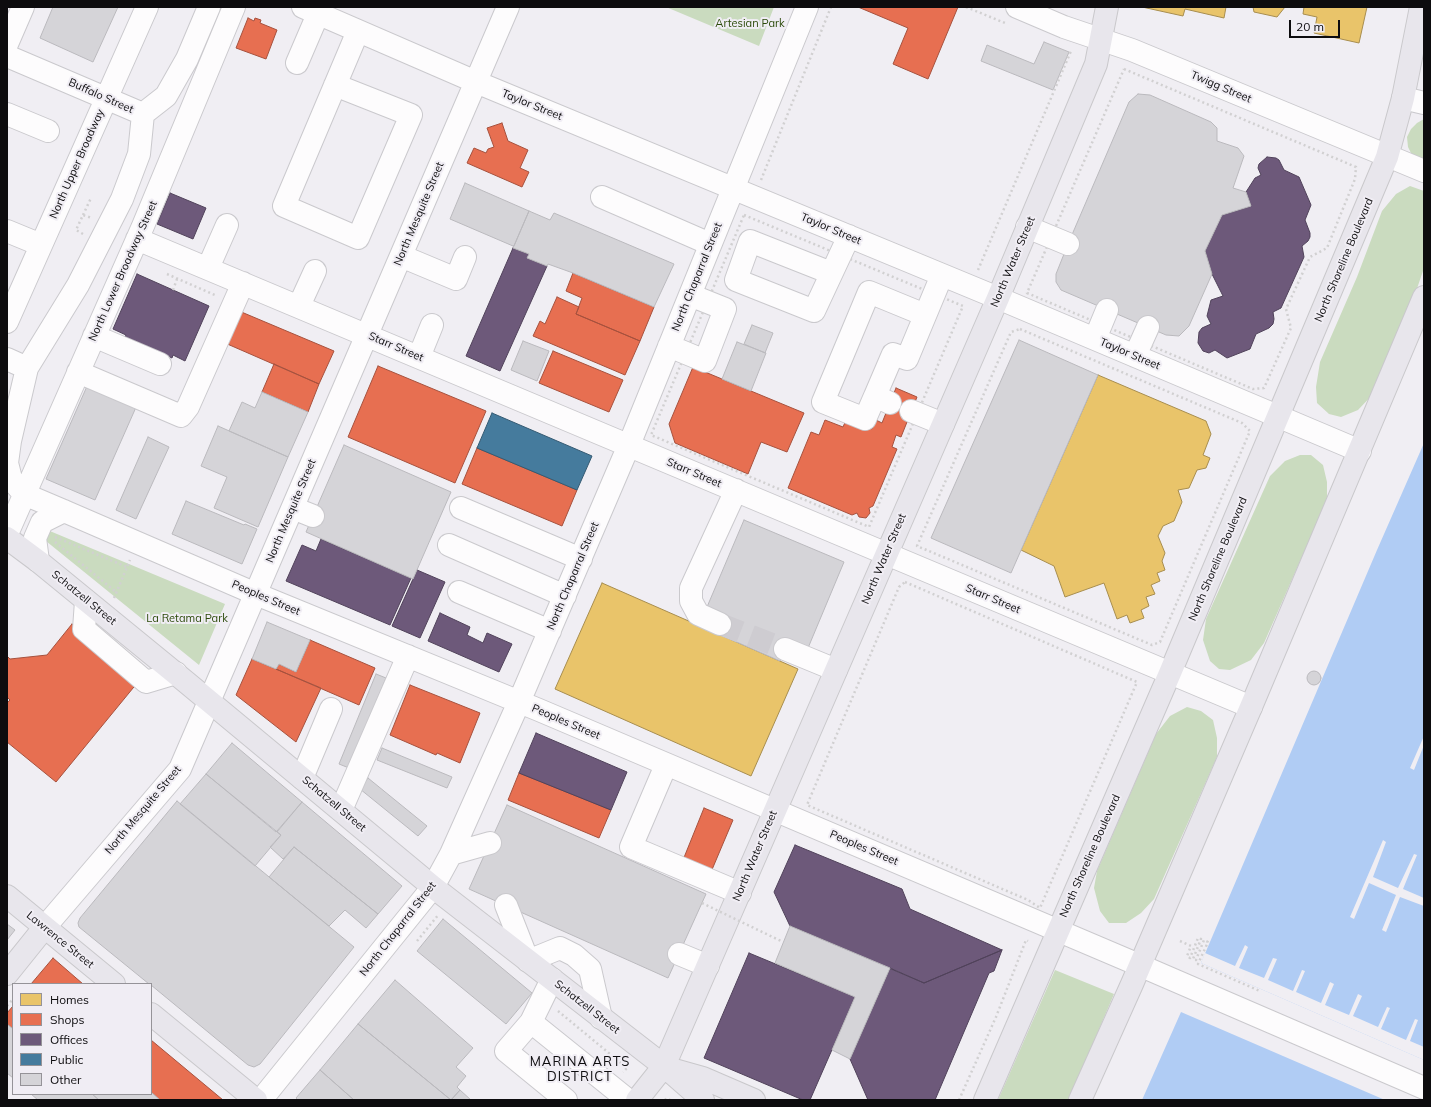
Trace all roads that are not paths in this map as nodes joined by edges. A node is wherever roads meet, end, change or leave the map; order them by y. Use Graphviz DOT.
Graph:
graph roads {
  1 [pos="23,7"];
  2 [pos="147,7"];
  3 [pos="209,7"];
  4 [pos="234,7"];
  5 [pos="508,7"];
  6 [pos="807,7"];
  7 [pos="1017,7"];
  8 [pos="1107,7"];
  9 [pos="1421,7"];
  10 [pos="310,10"];
  11 [pos="358,31"];
  12 [pos="1101,39"];
  13 [pos="7,44"];
  14 [pos="7,56"];
  15 [pos="297,63"];
  16 [pos="476,82"];
  17 [pos="335,85"];
  18 [pos="107,98"];
  19 [pos="1403,98"];
  20 [pos="1424,104"];
  21 [pos="7,114"];
  22 [pos="144,114"];
  23 [pos="48,131"];
  24 [pos="1387,157"];
  25 [pos="1424,171"];
  26 [pos="733,188"];
  27 [pos="602,197"];
  28 [pos="226,225"];
  29 [pos="1027,227"];
  30 [pos="7,231"];
  31 [pos="137,238"];
  32 [pos="1059,240"];
  33 [pos="710,244"];
  34 [pos="41,245"];
  35 [pos="840,255"];
  36 [pos="401,256"];
  37 [pos="465,257"];
  38 [pos="208,268"];
  39 [pos="315,271"];
  40 [pos="736,280"];
  41 [pos="243,283"];
  42 [pos="938,284"];
  43 [pos="1424,297"];
  44 [pos="998,298"];
  45 [pos="707,302"];
  46 [pos="299,306"];
  47 [pos="9,314"];
  48 [pos="925,315"];
  49 [pos="432,325"];
  50 [pos="367,335"];
  51 [pos="94,336"];
  52 [pos="677,350"];
  53 [pos="419,357"];
  54 [pos="7,359"];
  55 [pos="160,364"];
  56 [pos="27,368"];
  57 [pos="78,372"];
  58 [pos="914,412"];
  59 [pos="1278,416"];
  60 [pos="943,424"];
  61 [pos="629,445"];
  62 [pos="1360,451"];
  63 [pos="7,463"];
  64 [pos="736,490"];
  65 [pos="24,494"];
  66 [pos="293,508"];
  67 [pos="461,508"];
  68 [pos="64,511"];
  69 [pos="313,516"];
  70 [pos="7,534"];
  71 [pos="7,538"];
  72 [pos="450,545"];
  73 [pos="887,554"];
  74 [pos="581,558"];
  75 [pos="38,561"];
  76 [pos="459,592"];
  77 [pos="256,594"];
  78 [pos="565,596"];
  79 [pos="716,618"];
  80 [pos="550,631"];
  81 [pos="785,649"];
  82 [pos="408,656"];
  83 [pos="836,670"];
  84 [pos="1170,673"];
  85 [pos="210,701"];
  86 [pos="519,702"];
  87 [pos="1251,707"];
  88 [pos="332,709"];
  89 [pos="666,765"];
  90 [pos="302,778"];
  91 [pos="341,810"];
  92 [pos="775,811"];
  93 [pos="490,844"];
  94 [pos="451,854"];
  95 [pos="433,887"];
  96 [pos="740,893"];
  97 [pos="7,896"];
  98 [pos="506,905"];
  99 [pos="44,928"];
  100 [pos="1058,931"];
  101 [pos="679,954"];
  102 [pos="528,960"];
  103 [pos="1139,965"];
  104 [pos="708,966"];
  105 [pos="7,974"];
  106 [pos="552,979"];
  107 [pos="113,983"];
  108 [pos="152,1015"];
  109 [pos="601,1018"];
  110 [pos="531,1022"];
  111 [pos="664,1066"];
  112 [pos="1424,1088"];
  113 [pos="256,1100"];
  114 [pos="261,1100"];
  115 [pos="566,1100"];
  116 [pos="628,1100"];
  117 [pos="637,1100"];
  118 [pos="703,1100"];
  119 [pos="754,1100"];
  120 [pos="985,1100"];
  121 [pos="1080,1100"];
  1 -- 13 [label="street"];
  2 -- 18 [label="street, North Upper Broadway"];
  3 -- 22 [label="street, Buffalo Street"];
  4 -- 31 [label="street, North Lower Broadway Street"];
  5 -- 16 [label="street, North Mesquite Street"];
  6 -- 26 [label="street, North Chaparral Street"];
  7 -- 12 [label="street, Twigg Street"];
  8 -- 12 [label="main road, North Water Street"];
  9 -- 19 [label="main road, North Shoreline Boulevard"];
  10 -- 11 [label="street, Taylor Street"];
  10 -- 15 [label="street"];
  11 -- 16 [label="street, Taylor Street"];
  11 -- 17 [label="street"];
  12 -- 24 [label="street, Twigg Street"];
  12 -- 29 [label="main road, North Water Street"];
  14 -- 18 [label="street, Buffalo Street"];
  16 -- 26 [label="street, Taylor Street"];
  16 -- 36 [label="street, North Mesquite Street"];
  17 -- 17 [label="street"];
  18 -- 22 [label="street, Buffalo Street"];
  18 -- 34 [label="street, North Upper Broadway"];
  19 -- 20 [label="street"];
  19 -- 24 [label="main road, North Shoreline Boulevard"];
  21 -- 23 [label="street"];
  22 -- 56 [label="street, Peoples Street"];
  24 -- 25 [label="street, Twigg Street"];
  24 -- 59 [label="main road, North Shoreline Boulevard"];
  26 -- 33 [label="street, North Chaparral Street"];
  26 -- 35 [label="street, Taylor Street"];
  27 -- 33 [label="street"];
  28 -- 38 [label="street"];
  29 -- 32 [label="street"];
  29 -- 44 [label="main road, North Water Street"];
  30 -- 34 [label="street"];
  31 -- 38 [label="street, Starr Street"];
  31 -- 51 [label="street, North Lower Broadway Street"];
  33 -- 45 [label="street, North Chaparral Street"];
  34 -- 47 [label="street, North Upper Broadway"];
  35 -- 40 [label="street"];
  35 -- 40 [label="street"];
  35 -- 42 [label="street, Taylor Street"];
  36 -- 37 [label="street"];
  36 -- 50 [label="street, North Mesquite Street"];
  38 -- 41 [label="street, Starr Street"];
  39 -- 46 [label="street"];
  40 -- 45 [label="street"];
  41 -- 46 [label="street, Starr Street"];
  41 -- 57 [label="street"];
  42 -- 44 [label="street, Taylor Street"];
  42 -- 48 [label="street"];
  43 -- 62 [label="main road"];
  44 -- 59 [label="street, Taylor Street"];
  44 -- 60 [label="main road, North Water Street"];
  45 -- 52 [label="street, North Chaparral Street"];
  45 -- 52 [label="street"];
  46 -- 50 [label="street, Starr Street"];
  48 -- 48 [label="street"];
  49 -- 53 [label="street"];
  50 -- 53 [label="street, Starr Street"];
  50 -- 66 [label="street, North Mesquite Street"];
  51 -- 55 [label="street"];
  51 -- 57 [label="street, North Lower Broadway Street"];
  52 -- 61 [label="street, North Chaparral Street"];
  53 -- 61 [label="street, Starr Street"];
  54 -- 56 [label="street"];
  56 -- 63 [label="street, Peoples Street"];
  57 -- 65 [label="street, North Lower Broadway Street"];
  58 -- 60 [label="street"];
  59 -- 62 [label="street, Taylor Street"];
  59 -- 84 [label="main road, North Shoreline Boulevard"];
  60 -- 73 [label="main road, North Water Street"];
  61 -- 64 [label="street, Starr Street"];
  61 -- 74 [label="street, North Chaparral Street"];
  62 -- 87 [label="main road"];
  63 -- 65 [label="street, Peoples Street"];
  64 -- 73 [label="street, Starr Street"];
  64 -- 79 [label="street"];
  65 -- 68 [label="street, Peoples Street"];
  65 -- 70 [label="street, North Lower Broadway Street"];
  66 -- 69 [label="street"];
  66 -- 77 [label="street, North Mesquite Street"];
  67 -- 74 [label="street"];
  68 -- 75 [label="street"];
  68 -- 77 [label="street, Peoples Street"];
  71 -- 75 [label="main road, Schatzell Street"];
  72 -- 78 [label="street"];
  73 -- 83 [label="main road, North Water Street"];
  73 -- 84 [label="street, Starr Street"];
  74 -- 78 [label="street, North Chaparral Street"];
  75 -- 85 [label="main road, Schatzell Street"];
  76 -- 80 [label="street"];
  77 -- 82 [label="street, Peoples Street"];
  77 -- 85 [label="street, North Mesquite Street"];
  78 -- 80 [label="street, North Chaparral Street"];
  80 -- 86 [label="street, North Chaparral Street"];
  81 -- 83 [label="street"];
  82 -- 86 [label="street, Peoples Street"];
  82 -- 91 [label="street"];
  83 -- 92 [label="main road, North Water Street"];
  84 -- 87 [label="street, Starr Street"];
  84 -- 100 [label="main road, North Shoreline Boulevard"];
  85 -- 90 [label="main road, Schatzell Street"];
  85 -- 99 [label="street, North Mesquite Street"];
  86 -- 89 [label="street, Peoples Street"];
  86 -- 94 [label="street, North Chaparral Street"];
  87 -- 103 [label="main road"];
  88 -- 90 [label="street"];
  89 -- 92 [label="street, Peoples Street"];
  89 -- 96 [label="street"];
  90 -- 91 [label="main road, Schatzell Street"];
  91 -- 95 [label="main road, Schatzell Street"];
  92 -- 96 [label="main road, North Water Street"];
  92 -- 100 [label="street, Peoples Street"];
  93 -- 94 [label="street"];
  94 -- 95 [label="street, North Chaparral Street"];
  95 -- 102 [label="main road, Schatzell Street"];
  95 -- 114 [label="street, North Chaparral Street"];
  96 -- 104 [label="main road, North Water Street"];
  97 -- 99 [label="main road, Lawrence Street"];
  98 -- 102 [label="street"];
  99 -- 105 [label="main road, North Mesquite Street"];
  99 -- 107 [label="main road, Lawrence Street"];
  100 -- 103 [label="street, Peoples Street"];
  100 -- 120 [label="main road, North Shoreline Boulevard"];
  101 -- 104 [label="street"];
  102 -- 106 [label="main road, Schatzell Street"];
  102 -- 109 [label="street"];
  103 -- 112 [label="street, Peoples Street"];
  103 -- 121 [label="main road"];
  104 -- 111 [label="main road, North Water Street"];
  106 -- 109 [label="main road, Schatzell Street"];
  106 -- 110 [label="street"];
  108 -- 113 [label="main road"];
  109 -- 111 [label="main road, Schatzell Street"];
  110 -- 115 [label="street"];
  110 -- 116 [label="street"];
  111 -- 117 [label="main road, North Water Street"];
  111 -- 118 [label="main road, Schatzell Street"];
  111 -- 119 [label="main road, Schatzell Street"];
}
